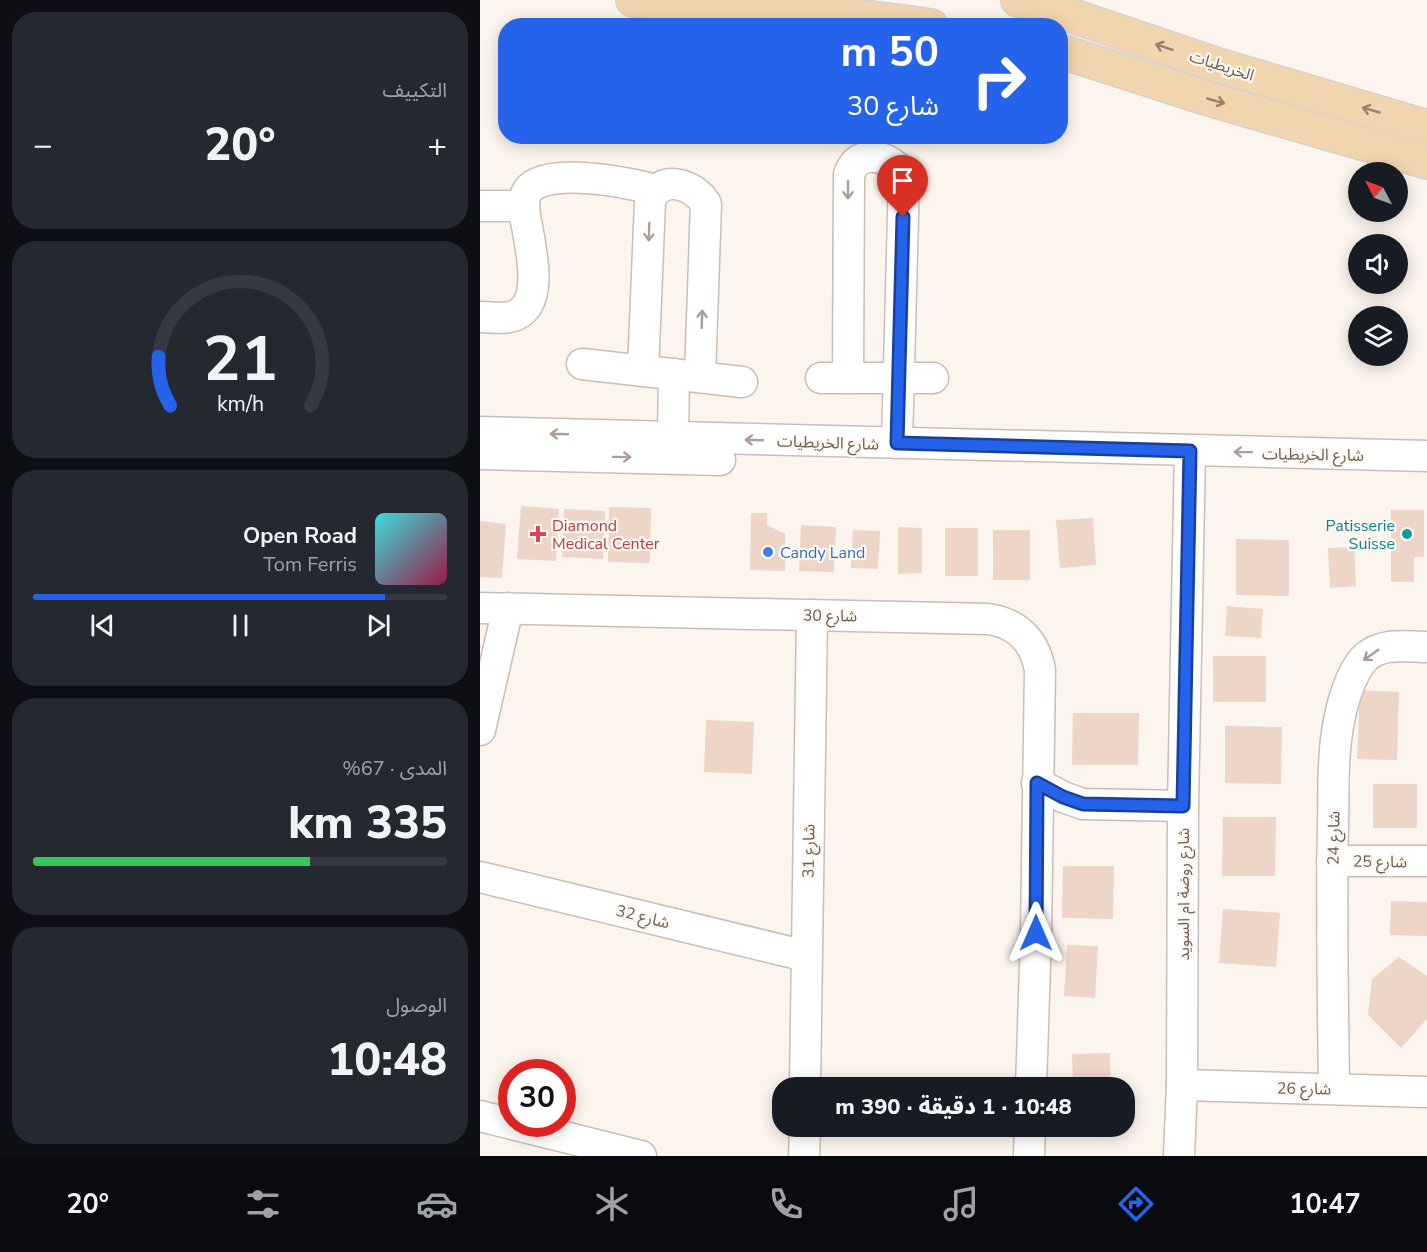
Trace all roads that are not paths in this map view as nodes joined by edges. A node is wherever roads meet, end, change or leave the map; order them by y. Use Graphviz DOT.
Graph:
graph roads {
  1 [pos="633,0"];
  2 [pos="1018,0"];
  3 [pos="868,18"];
  4 [pos="1068,54"];
  5 [pos="1427,127"];
  6 [pos="1427,162"];
  7 [pos="656,190"];
  8 [pos="524,206"];
  9 [pos="480,207"];
  10 [pos="480,317"];
  11 [pos="582,364"];
  12 [pos="643,371"];
  13 [pos="687,376"];
  14 [pos="933,378"];
  15 [pos="899,379"];
  16 [pos="742,382"];
  17 [pos="480,432"];
  18 [pos="673,437"];
  19 [pos="897,443"];
  20 [pos="480,454"];
  21 [pos="1427,456"];
  22 [pos="1190,461"];
  23 [pos="1427,476"];
  24 [pos="494,608"];
  25 [pos="812,615"];
  26 [pos="1427,647"];
  27 [pos="480,730"];
  28 [pos="1037,783"];
  29 [pos="1183,806"];
  30 [pos="1332,861"];
  31 [pos="1427,861"];
  32 [pos="480,877"];
  33 [pos="806,956"];
  34 [pos="805,1077"];
  35 [pos="1031,1077"];
  36 [pos="1182,1085"];
  37 [pos="1334,1088"];
  38 [pos="1427,1092"];
  39 [pos="480,1116"];
  40 [pos="805,1137"];
  41 [pos="1030,1137"];
  42 [pos="626,1154"];
  43 [pos="804,1156"];
  44 [pos="1029,1156"];
  45 [pos="1179,1156"];
  1 -- 3 [label="main road"];
  5 -- 2 [label="main road, الخريطيات, one-way"];
  4 -- 6 [label="main road, one-way"];
  7 -- 8 [label="street"];
  7 -- 12 [label="street, one-way"];
  13 -- 7 [label="street, one-way"];
  8 -- 9 [label="street"];
  8 -- 10 [label="street"];
  11 -- 12 [label="street"];
  12 -- 13 [label="street"];
  13 -- 16 [label="street"];
  13 -- 18 [label="street"];
  14 -- 15 [label="street"];
  15 -- 15 [label="street, one-way"];
  15 -- 19 [label="street"];
  18 -- 17 [label="street, شارع الخريطيات, one-way"];
  19 -- 18 [label="street, شارع الخريطيات, one-way"];
  19 -- 22 [label="street, شارع الخريطيات"];
  20 -- 22 [label="street, شارع الخريطيات, one-way"];
  21 -- 22 [label="street, شارع الخريطيات, one-way"];
  22 -- 23 [label="street, شارع الخريطيات"];
  22 -- 29 [label="street, شارع روضة ام السويد"];
  24 -- 25 [label="street, شارع 30"];
  24 -- 27 [label="street"];
  25 -- 28 [label="street, شارع 30"];
  25 -- 33 [label="street, شارع 31"];
  26 -- 30 [label="street, شارع 24, one-way"];
  28 -- 29 [label="street"];
  28 -- 35 [label="street, شارع 30"];
  29 -- 36 [label="street, شارع روضة ام السويد"];
  30 -- 31 [label="street, شارع 25"];
  30 -- 37 [label="street, شارع 24"];
  32 -- 33 [label="street, شارع 32"];
  33 -- 34 [label="street, شارع 31"];
  36 -- 37 [label="street, شارع 26"];
  36 -- 45 [label="street, شارع روضة ام السويد"];
  37 -- 38 [label="street, شارع 26"];
  39 -- 42 [label="street"];
  40 -- 43 [label="street"];
  41 -- 44 [label="street"];
}
